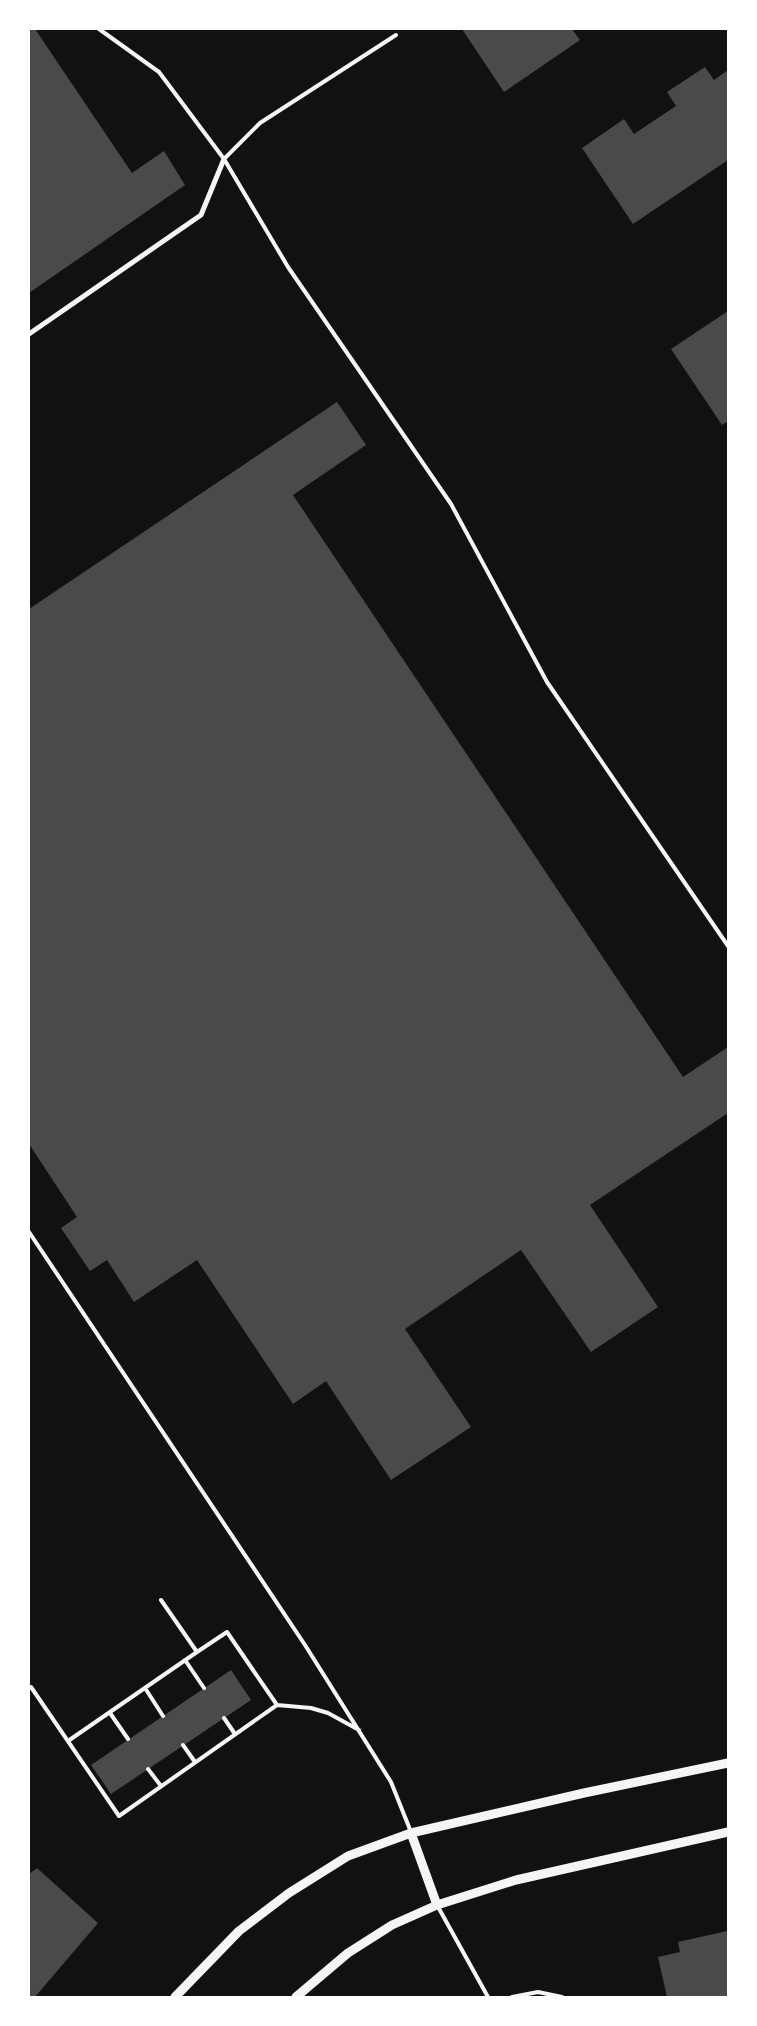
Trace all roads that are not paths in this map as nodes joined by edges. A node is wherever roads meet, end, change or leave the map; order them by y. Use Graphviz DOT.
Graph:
graph roads {
  1 [pos="99,29"];
  2 [pos="396,35"];
  3 [pos="224,159"];
  4 [pos="29,334"];
  5 [pos="728,946"];
  6 [pos="29,1232"];
  7 [pos="161,1600"];
  8 [pos="197,1652"];
  9 [pos="185,1660"];
  10 [pos="31,1687"];
  11 [pos="145,1688"];
  12 [pos="204,1688"];
  13 [pos="277,1705"];
  14 [pos="110,1713"];
  15 [pos="163,1716"];
  16 [pos="224,1718"];
  17 [pos="359,1730"];
  18 [pos="235,1734"];
  19 [pos="128,1739"];
  20 [pos="68,1741"];
  21 [pos="183,1745"];
  22 [pos="195,1762"];
  23 [pos="728,1763"];
  24 [pos="148,1769"];
  25 [pos="160,1786"];
  26 [pos="411,1832"];
  27 [pos="728,1832"];
  28 [pos="437,1905"];
  29 [pos="175,1997"];
  30 [pos="296,1997"];
  31 [pos="488,1997"];
  32 [pos="512,1997"];
  33 [pos="562,1997"];
  1 -- 3 [label="lane"];
  2 -- 3 [label="lane"];
  3 -- 4 [label="street"];
  3 -- 5 [label="lane"];
  6 -- 17 [label="lane"];
  7 -- 8 [label="lane"];
  8 -- 9 [label="lane"];
  8 -- 13 [label="lane"];
  9 -- 11 [label="lane"];
  9 -- 12 [label="lane"];
  10 -- 20 [label="lane"];
  11 -- 14 [label="lane"];
  11 -- 15 [label="lane"];
  13 -- 17 [label="lane"];
  13 -- 18 [label="lane"];
  14 -- 19 [label="lane"];
  14 -- 20 [label="lane"];
  16 -- 18 [label="lane"];
  17 -- 26 [label="lane"];
  18 -- 22 [label="lane"];
  20 -- 25 [label="lane"];
  21 -- 22 [label="lane"];
  22 -- 25 [label="lane"];
  23 -- 26 [label="street"];
  24 -- 25 [label="lane"];
  26 -- 28 [label="street"];
  26 -- 29 [label="street"];
  27 -- 28 [label="street"];
  28 -- 30 [label="street"];
  28 -- 31 [label="lane"];
  32 -- 33 [label="lane"];
}
